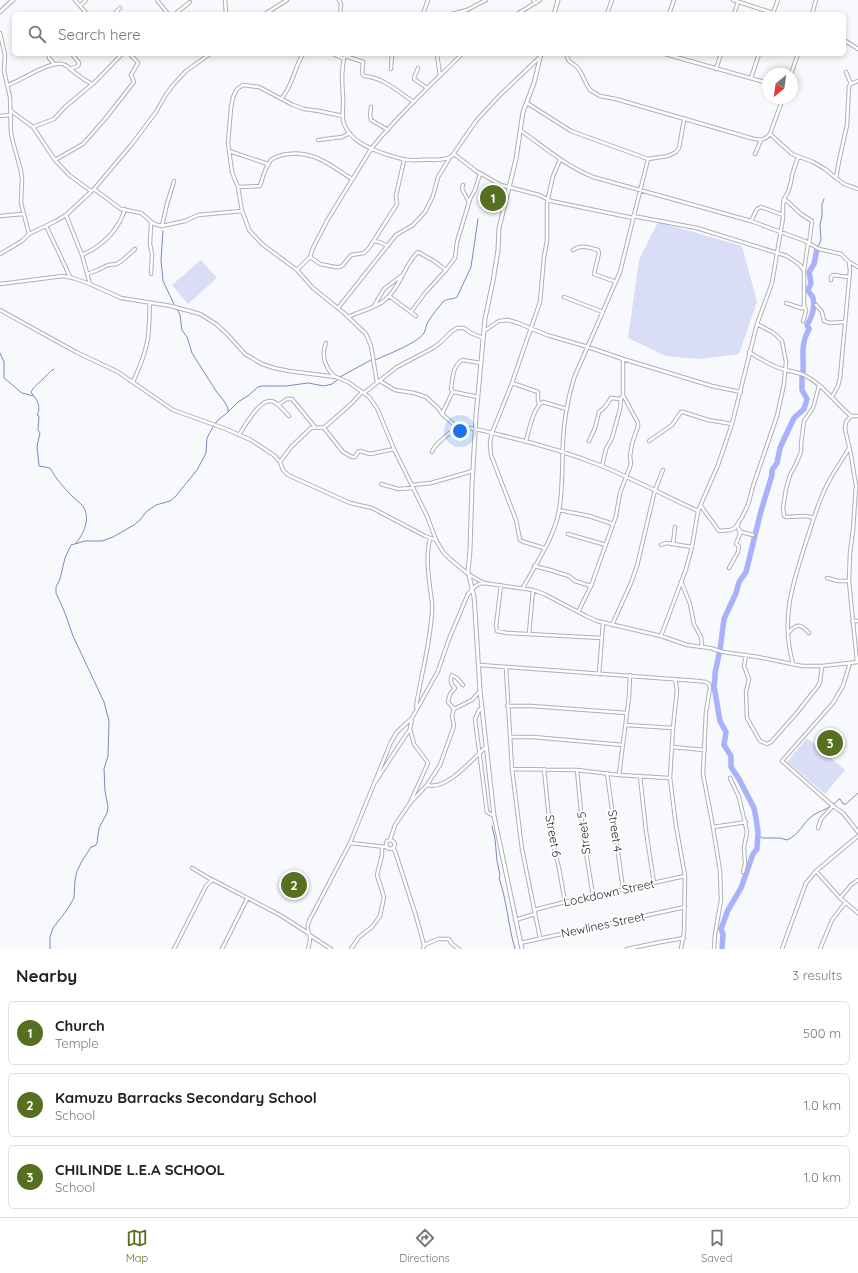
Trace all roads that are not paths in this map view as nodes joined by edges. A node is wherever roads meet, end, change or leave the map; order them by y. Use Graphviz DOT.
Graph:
graph roads {
  1 [pos="13,0"];
  2 [pos="75,0"];
  3 [pos="86,0"];
  4 [pos="157,0"];
  5 [pos="225,0"];
  6 [pos="287,0"];
  7 [pos="339,0"];
  8 [pos="428,0"];
  9 [pos="486,0"];
  10 [pos="533,0"];
  11 [pos="540,0"];
  12 [pos="558,0"];
  13 [pos="612,0"];
  14 [pos="674,0"];
  15 [pos="734,0"];
  16 [pos="778,0"];
  17 [pos="816,0"];
  18 [pos="190,2"];
  19 [pos="738,2"];
  20 [pos="536,3"];
  21 [pos="80,6"];
  22 [pos="120,8"];
  23 [pos="0,12"];
  24 [pos="85,12"];
  25 [pos="116,12"];
  26 [pos="166,12"];
  27 [pos="178,12"];
  28 [pos="226,12"];
  29 [pos="268,12"];
  30 [pos="340,12"];
  31 [pos="424,12"];
  32 [pos="460,12"];
  33 [pos="520,12"];
  34 [pos="555,12"];
  35 [pos="608,12"];
  36 [pos="670,12"];
  37 [pos="735,12"];
  38 [pos="770,12"];
  39 [pos="773,12"];
  40 [pos="813,12"];
  41 [pos="0,33"];
  42 [pos="846,41"];
  43 [pos="858,49"];
  44 [pos="49,56"];
  45 [pos="74,56"];
  46 [pos="120,56"];
  47 [pos="132,56"];
  48 [pos="302,56"];
  49 [pos="345,56"];
  50 [pos="392,56"];
  51 [pos="437,56"];
  52 [pos="460,56"];
  53 [pos="540,56"];
  54 [pos="567,56"];
  55 [pos="672,56"];
  56 [pos="720,56"];
  57 [pos="758,56"];
  58 [pos="797,56"];
  59 [pos="206,58"];
  60 [pos="54,64"];
  61 [pos="418,68"];
  62 [pos="793,68"];
  63 [pos="70,69"];
  64 [pos="391,69"];
  65 [pos="716,69"];
  66 [pos="846,72"];
  67 [pos="440,76"];
  68 [pos="752,78"];
  69 [pos="762,81"];
  70 [pos="858,81"];
  71 [pos="92,84"];
  72 [pos="851,84"];
  73 [pos="8,85"];
  74 [pos="427,88"];
  75 [pos="281,99"];
  76 [pos="414,102"];
  77 [pos="527,103"];
  78 [pos="781,104"];
  79 [pos="371,107"];
  80 [pos="11,111"];
  81 [pos="11,115"];
  82 [pos="0,116"];
  83 [pos="343,116"];
  84 [pos="684,120"];
  85 [pos="33,127"];
  86 [pos="388,130"];
  87 [pos="520,130"];
  88 [pos="350,133"];
  89 [pos="770,134"];
  90 [pos="318,140"];
  91 [pos="762,140"];
  92 [pos="371,149"];
  93 [pos="229,150"];
  94 [pos="454,154"];
  95 [pos="755,154"];
  96 [pos="798,157"];
  97 [pos="449,158"];
  98 [pos="648,159"];
  99 [pos="55,160"];
  100 [pos="404,160"];
  101 [pos="560,160"];
  102 [pos="268,164"];
  103 [pos="480,174"];
  104 [pos="836,178"];
  105 [pos="352,179"];
  106 [pos="174,181"];
  107 [pos="463,186"];
  108 [pos="238,187"];
  109 [pos="510,188"];
  110 [pos="858,188"];
  111 [pos="93,190"];
  112 [pos="640,191"];
  113 [pos="547,199"];
  114 [pos="784,199"];
  115 [pos="469,202"];
  116 [pos="124,210"];
  117 [pos="242,211"];
  118 [pos="23,214"];
  119 [pos="66,215"];
  120 [pos="783,215"];
  121 [pos="0,216"];
  122 [pos="633,217"];
  123 [pos="751,221"];
  124 [pos="151,222"];
  125 [pos="46,226"];
  126 [pos="162,226"];
  127 [pos="780,232"];
  128 [pos="29,234"];
  129 [pos="374,241"];
  130 [pos="808,243"];
  131 [pos="388,246"];
  132 [pos="135,249"];
  133 [pos="573,250"];
  134 [pos="777,253"];
  135 [pos="0,254"];
  136 [pos="82,255"];
  137 [pos="310,257"];
  138 [pos="849,262"];
  139 [pos="858,267"];
  140 [pos="297,270"];
  141 [pos="446,270"];
  142 [pos="804,271"];
  143 [pos="87,274"];
  144 [pos="151,274"];
  145 [pos="403,275"];
  146 [pos="70,277"];
  147 [pos="849,277"];
  148 [pos="831,280"];
  149 [pos="616,282"];
  150 [pos="0,284"];
  151 [pos="90,284"];
  152 [pos="389,296"];
  153 [pos="564,297"];
  154 [pos="150,302"];
  155 [pos="786,302"];
  156 [pos="804,305"];
  157 [pos="816,305"];
  158 [pos="374,306"];
  159 [pos="338,308"];
  160 [pos="0,310"];
  161 [pos="411,312"];
  162 [pos="603,312"];
  163 [pos="416,316"];
  164 [pos="348,317"];
  165 [pos="803,320"];
  166 [pos="844,322"];
  167 [pos="757,324"];
  168 [pos="532,328"];
  169 [pos="484,331"];
  170 [pos="483,338"];
  171 [pos="326,343"];
  172 [pos="588,346"];
  173 [pos="749,352"];
  174 [pos="624,359"];
  175 [pos="481,363"];
  176 [pos="785,370"];
  177 [pos="336,377"];
  178 [pos="133,382"];
  179 [pos="379,382"];
  180 [pos="512,383"];
  181 [pos="819,386"];
  182 [pos="363,392"];
  183 [pos="453,392"];
  184 [pos="741,392"];
  185 [pos="623,395"];
  186 [pos="478,397"];
  187 [pos="832,397"];
  188 [pos="621,399"];
  189 [pos="539,404"];
  190 [pos="278,405"];
  191 [pos="567,410"];
  192 [pos="442,414"];
  193 [pos="289,416"];
  194 [pos="851,416"];
  195 [pos="858,416"];
  196 [pos="732,424"];
  197 [pos="315,427"];
  198 [pos="324,428"];
  199 [pos="459,428"];
  200 [pos="476,429"];
  201 [pos="492,433"];
  202 [pos="239,435"];
  203 [pos="526,441"];
  204 [pos="589,441"];
  205 [pos="649,441"];
  206 [pos="849,448"];
  207 [pos="394,449"];
  208 [pos="432,452"];
  209 [pos="563,453"];
  210 [pos="280,462"];
  211 [pos="602,466"];
  212 [pos="662,470"];
  213 [pos="473,471"];
  214 [pos="626,477"];
  215 [pos="381,484"];
  216 [pos="413,487"];
  217 [pos="655,490"];
  218 [pos="857,501"];
  219 [pos="700,506"];
  220 [pos="559,510"];
  221 [pos="698,511"];
  222 [pos="814,518"];
  223 [pos="613,524"];
  224 [pos="738,525"];
  225 [pos="675,527"];
  226 [pos="739,531"];
  227 [pos="568,534"];
  228 [pos="753,535"];
  229 [pos="430,539"];
  230 [pos="436,540"];
  231 [pos="674,544"];
  232 [pos="606,546"];
  233 [pos="661,546"];
  234 [pos="692,547"];
  235 [pos="544,548"];
  236 [pos="534,566"];
  237 [pos="729,568"];
  238 [pos="468,574"];
  239 [pos="827,578"];
  240 [pos="681,581"];
  241 [pos="849,581"];
  242 [pos="484,583"];
  243 [pos="501,586"];
  244 [pos="591,586"];
  245 [pos="523,588"];
  246 [pos="472,589"];
  247 [pos="533,590"];
  248 [pos="578,612"];
  249 [pos="852,621"];
  250 [pos="858,621"];
  251 [pos="603,623"];
  252 [pos="612,625"];
  253 [pos="788,632"];
  254 [pos="809,633"];
  255 [pos="529,634"];
  256 [pos="661,636"];
  257 [pos="602,638"];
  258 [pos="702,648"];
  259 [pos="746,655"];
  260 [pos="857,662"];
  261 [pos="850,663"];
  262 [pos="480,665"];
  263 [pos="794,665"];
  264 [pos="822,666"];
  265 [pos="506,668"];
  266 [pos="599,674"];
  267 [pos="630,676"];
  268 [pos="675,679"];
  269 [pos="463,685"];
  270 [pos="480,691"];
  271 [pos="507,706"];
  272 [pos="416,709"];
  273 [pos="454,709"];
  274 [pos="482,709"];
  275 [pos="627,713"];
  276 [pos="412,718"];
  277 [pos="626,726"];
  278 [pos="673,728"];
  279 [pos="410,729"];
  280 [pos="510,737"];
  281 [pos="623,745"];
  282 [pos="486,747"];
  283 [pos="672,747"];
  284 [pos="705,750"];
  285 [pos="479,753"];
  286 [pos="512,769"];
  287 [pos="544,769"];
  288 [pos="577,770"];
  289 [pos="607,773"];
  290 [pos="619,775"];
  291 [pos="640,776"];
  292 [pos="670,778"];
  293 [pos="730,778"];
  294 [pos="373,785"];
  295 [pos="427,785"];
  296 [pos="410,803"];
  297 [pos="833,806"];
  298 [pos="494,816"];
  299 [pos="746,822"];
  300 [pos="714,828"];
  301 [pos="818,828"];
  302 [pos="858,832"];
  303 [pos="858,836"];
  304 [pos="390,840"];
  305 [pos="350,843"];
  306 [pos="382,847"];
  307 [pos="386,847"];
  308 [pos="393,848"];
  309 [pos="192,868"];
  310 [pos="816,871"];
  311 [pos="743,872"];
  312 [pos="685,876"];
  313 [pos="213,880"];
  314 [pos="858,880"];
  315 [pos="654,883"];
  316 [pos="623,889"];
  317 [pos="593,896"];
  318 [pos="840,898"];
  319 [pos="247,899"];
  320 [pos="565,902"];
  321 [pos="845,903"];
  322 [pos="685,907"];
  323 [pos="534,910"];
  324 [pos="858,913"];
  325 [pos="535,914"];
  326 [pos="515,920"];
  327 [pos="308,933"];
  328 [pos="310,936"];
  329 [pos="540,938"];
  330 [pos="684,938"];
  331 [pos="520,943"];
  332 [pos="424,945"];
  333 [pos="457,948"];
  334 [pos="174,949"];
  335 [pos="222,949"];
  336 [pos="308,949"];
  337 [pos="331,949"];
  338 [pos="351,949"];
  339 [pos="422,949"];
  340 [pos="522,949"];
  341 [pos="627,949"];
  342 [pos="682,949"];
  343 [pos="714,949"];
  344 [pos="782,949"];
  345 [pos="820,949"];
  1 -- 23 [label="street"];
  2 -- 21 [label="street"];
  3 -- 21 [label="street"];
  4 -- 26 [label="street"];
  5 -- 28 [label="street"];
  6 -- 29 [label="street"];
  7 -- 30 [label="street"];
  8 -- 31 [label="street"];
  9 -- 32 [label="street"];
  10 -- 20 [label="street"];
  11 -- 20 [label="street"];
  12 -- 34 [label="street"];
  13 -- 35 [label="street"];
  14 -- 36 [label="street"];
  15 -- 19 [label="street"];
  16 -- 39 [label="street"];
  17 -- 40 [label="street"];
  18 -- 27 [label="street"];
  19 -- 37 [label="street"];
  19 -- 38 [label="street"];
  20 -- 33 [label="street"];
  21 -- 24 [label="street"];
  22 -- 25 [label="street"];
  41 -- 73 [label="street"];
  42 -- 43 [label="street"];
  44 -- 60 [label="street"];
  45 -- 63 [label="street"];
  46 -- 71 [label="street"];
  47 -- 99 [label="street"];
  48 -- 75 [label="street"];
  49 -- 76 [label="street"];
  49 -- 83 [label="street"];
  50 -- 64 [label="street"];
  51 -- 67 [label="street"];
  52 -- 67 [label="street"];
  53 -- 77 [label="street"];
  53 -- 94 [label="street"];
  54 -- 84 [label="street"];
  55 -- 65 [label="street"];
  56 -- 65 [label="street"];
  57 -- 68 [label="street"];
  58 -- 62 [label="street"];
  59 -- 111 [label="street"];
  60 -- 63 [label="street"];
  60 -- 73 [label="street"];
  61 -- 74 [label="street"];
  63 -- 71 [label="street"];
  65 -- 68 [label="street"];
  66 -- 72 [label="street"];
  67 -- 74 [label="street"];
  68 -- 69 [label="street"];
  70 -- 72 [label="street"];
  71 -- 85 [label="street"];
  72 -- 104 [label="street"];
  73 -- 80 [label="street"];
  74 -- 76 [label="street"];
  75 -- 83 [label="street"];
  75 -- 93 [label="street"];
  76 -- 86 [label="street"];
  77 -- 87 [label="street"];
  77 -- 98 [label="street"];
  78 -- 89 [label="street"];
  79 -- 86 [label="street"];
  80 -- 81 [label="street"];
  80 -- 85 [label="street"];
  81 -- 82 [label="street"];
  81 -- 118 [label="street"];
  83 -- 88 [label="street"];
  84 -- 91 [label="street"];
  84 -- 98 [label="street"];
  85 -- 99 [label="street"];
  86 -- 92 [label="street"];
  87 -- 101 [label="street"];
  87 -- 109 [label="street"];
  88 -- 90 [label="street"];
  88 -- 92 [label="street"];
  89 -- 91 [label="street"];
  89 -- 96 [label="street"];
  91 -- 95 [label="street"];
  92 -- 100 [label="street"];
  92 -- 105 [label="street"];
  93 -- 102 [label="street"];
  93 -- 108 [label="street"];
  94 -- 97 [label="street"];
  94 -- 103 [label="street"];
  96 -- 104 [label="street"];
  96 -- 114 [label="street"];
  97 -- 100 [label="street"];
  97 -- 131 [label="street"];
  98 -- 112 [label="street"];
  99 -- 111 [label="street"];
  100 -- 129 [label="street"];
  101 -- 112 [label="street"];
  101 -- 113 [label="street"];
  102 -- 105 [label="street"];
  102 -- 108 [label="street"];
  103 -- 109 [label="street"];
  103 -- 115 [label="street"];
  104 -- 110 [label="street"];
  105 -- 137 [label="street"];
  106 -- 126 [label="street"];
  107 -- 115 [label="street"];
  108 -- 117 [label="street"];
  109 -- 113 [label="street"];
  109 -- 169 [label="street"];
  111 -- 116 [label="street"];
  111 -- 119 [label="street"];
  112 -- 122 [label="street"];
  112 -- 123 [label="street"];
  113 -- 122 [label="street"];
  113 -- 168 [label="street"];
  114 -- 120 [label="street"];
  114 -- 130 [label="street"];
  115 -- 141 [label="street"];
  116 -- 124 [label="street"];
  116 -- 136 [label="street"];
  117 -- 126 [label="street"];
  117 -- 140 [label="street"];
  118 -- 121 [label="street"];
  118 -- 128 [label="street"];
  119 -- 125 [label="street"];
  119 -- 136 [label="street"];
  120 -- 123 [label="street"];
  120 -- 127 [label="street"];
  122 -- 134 [label="street"];
  122 -- 149 [label="street"];
  123 -- 127 [label="street"];
  124 -- 126 [label="street"];
  124 -- 144 [label="street"];
  125 -- 128 [label="street"];
  125 -- 146 [label="street"];
  127 -- 130 [label="street"];
  127 -- 134 [label="street"];
  128 -- 135 [label="street"];
  129 -- 131 [label="street"];
  129 -- 137 [label="street"];
  130 -- 138 [label="street"];
  130 -- 142 [label="street"];
  131 -- 159 [label="street"];
  132 -- 143 [label="street"];
  133 -- 149 [label="street"];
  134 -- 142 [label="street"];
  134 -- 167 [label="street"];
  136 -- 143 [label="street"];
  137 -- 140 [label="street"];
  138 -- 139 [label="street"];
  138 -- 147 [label="street"];
  140 -- 159 [label="street"];
  141 -- 145 [label="street"];
  141 -- 161 [label="street"];
  142 -- 156 [label="street"];
  143 -- 151 [label="street"];
  145 -- 152 [label="street"];
  145 -- 158 [label="street"];
  146 -- 150 [label="street"];
  146 -- 151 [label="street"];
  147 -- 148 [label="street"];
  147 -- 166 [label="street"];
  149 -- 162 [label="street"];
  151 -- 154 [label="street"];
  152 -- 158 [label="street"];
  152 -- 161 [label="street"];
  153 -- 162 [label="street"];
  154 -- 177 [label="street"];
  154 -- 178 [label="street"];
  155 -- 156 [label="street"];
  156 -- 165 [label="street"];
  157 -- 166 [label="street"];
  158 -- 164 [label="street"];
  159 -- 164 [label="street"];
  160 -- 178 [label="street"];
  161 -- 163 [label="street"];
  162 -- 172 [label="street"];
  164 -- 179 [label="street"];
  166 -- 187 [label="street"];
  167 -- 173 [label="street"];
  167 -- 176 [label="street"];
  168 -- 169 [label="street"];
  168 -- 172 [label="street"];
  168 -- 180 [label="street"];
  169 -- 170 [label="street"];
  170 -- 175 [label="street"];
  170 -- 179 [label="street"];
  171 -- 177 [label="street"];
  172 -- 174 [label="street"];
  172 -- 191 [label="street"];
  173 -- 176 [label="street"];
  173 -- 184 [label="street"];
  174 -- 184 [label="street"];
  174 -- 185 [label="street"];
  175 -- 183 [label="street"];
  175 -- 186 [label="street"];
  176 -- 181 [label="street"];
  176 -- 224 [label="street"];
  177 -- 182 [label="street"];
  178 -- 202 [label="street"];
  179 -- 182 [label="street"];
  179 -- 192 [label="street"];
  180 -- 189 [label="street"];
  180 -- 201 [label="street"];
  181 -- 187 [label="street"];
  181 -- 222 [label="street"];
  182 -- 198 [label="street"];
  182 -- 207 [label="street"];
  183 -- 186 [label="street"];
  183 -- 192 [label="street"];
  184 -- 196 [label="street"];
  185 -- 188 [label="street"];
  185 -- 214 [label="street"];
  186 -- 200 [label="street"];
  187 -- 194 [label="street"];
  188 -- 204 [label="street"];
  188 -- 211 [label="street"];
  189 -- 191 [label="street"];
  189 -- 203 [label="street"];
  190 -- 193 [label="street"];
  190 -- 197 [label="street"];
  190 -- 202 [label="street"];
  191 -- 209 [label="street"];
  192 -- 199 [label="street"];
  194 -- 195 [label="street"];
  194 -- 206 [label="street"];
  196 -- 205 [label="street"];
  196 -- 219 [label="street"];
  197 -- 198 [label="street"];
  197 -- 210 [label="street"];
  198 -- 207 [label="street"];
  199 -- 200 [label="street"];
  199 -- 208 [label="street"];
  200 -- 201 [label="street"];
  200 -- 213 [label="street"];
  201 -- 203 [label="street"];
  201 -- 235 [label="street"];
  202 -- 210 [label="street"];
  203 -- 209 [label="street"];
  206 -- 218 [label="street"];
  206 -- 222 [label="street"];
  207 -- 216 [label="street"];
  209 -- 211 [label="street"];
  209 -- 220 [label="street"];
  210 -- 229 [label="street"];
  211 -- 214 [label="street"];
  212 -- 217 [label="street"];
  213 -- 216 [label="street"];
  213 -- 238 [label="street"];
  214 -- 217 [label="street"];
  214 -- 223 [label="street"];
  215 -- 216 [label="street"];
  216 -- 230 [label="street"];
  217 -- 221 [label="street"];
  217 -- 252 [label="street"];
  218 -- 241 [label="street"];
  219 -- 221 [label="street"];
  219 -- 224 [label="street"];
  220 -- 223 [label="street"];
  220 -- 235 [label="street"];
  221 -- 234 [label="street"];
  222 -- 253 [label="street"];
  223 -- 232 [label="street"];
  224 -- 226 [label="street"];
  225 -- 231 [label="street"];
  226 -- 228 [label="street"];
  226 -- 237 [label="street"];
  227 -- 232 [label="street"];
  229 -- 230 [label="street"];
  229 -- 272 [label="street"];
  230 -- 238 [label="street"];
  231 -- 233 [label="street"];
  231 -- 234 [label="street"];
  232 -- 244 [label="street"];
  234 -- 240 [label="street"];
  235 -- 236 [label="street"];
  236 -- 244 [label="street"];
  236 -- 245 [label="street"];
  238 -- 242 [label="street"];
  238 -- 246 [label="street"];
  239 -- 241 [label="street"];
  240 -- 256 [label="street"];
  240 -- 258 [label="street"];
  241 -- 249 [label="street"];
  242 -- 243 [label="street"];
  242 -- 246 [label="street"];
  243 -- 245 [label="street"];
  243 -- 255 [label="street"];
  244 -- 248 [label="street"];
  245 -- 247 [label="street"];
  246 -- 262 [label="street"];
  246 -- 272 [label="street"];
  247 -- 248 [label="street"];
  247 -- 255 [label="street"];
  248 -- 251 [label="street"];
  249 -- 250 [label="street"];
  249 -- 260 [label="street"];
  251 -- 252 [label="street"];
  251 -- 257 [label="street"];
  252 -- 256 [label="street"];
  253 -- 254 [label="street"];
  253 -- 263 [label="street"];
  255 -- 257 [label="street"];
  256 -- 258 [label="street"];
  257 -- 266 [label="street"];
  258 -- 259 [label="street"];
  259 -- 263 [label="street"];
  259 -- 264 [label="street"];
  260 -- 261 [label="street"];
  261 -- 264 [label="street"];
  261 -- 297 [label="street"];
  262 -- 265 [label="street"];
  262 -- 270 [label="street"];
  263 -- 264 [label="street"];
  265 -- 266 [label="street"];
  265 -- 271 [label="street"];
  266 -- 267 [label="street"];
  267 -- 268 [label="street"];
  267 -- 275 [label="street"];
  268 -- 278 [label="street"];
  268 -- 284 [label="street"];
  269 -- 273 [label="street"];
  270 -- 273 [label="street"];
  270 -- 274 [label="street"];
  271 -- 275 [label="street"];
  271 -- 280 [label="street"];
  272 -- 276 [label="street"];
  273 -- 295 [label="street"];
  274 -- 282 [label="street"];
  274 -- 285 [label="street"];
  275 -- 277 [label="street"];
  276 -- 279 [label="street"];
  276 -- 294 [label="street"];
  277 -- 278 [label="street"];
  277 -- 281 [label="street"];
  278 -- 283 [label="street"];
  279 -- 294 [label="street"];
  279 -- 296 [label="street"];
  280 -- 281 [label="street"];
  280 -- 286 [label="street"];
  281 -- 290 [label="street"];
  282 -- 285 [label="street"];
  282 -- 298 [label="street"];
  283 -- 284 [label="street"];
  283 -- 292 [label="street"];
  284 -- 300 [label="street"];
  285 -- 295 [label="street"];
  285 -- 298 [label="street"];
  286 -- 287 [label="street"];
  286 -- 323 [label="street"];
  287 -- 288 [label="street"];
  287 -- 320 [label="street, Street 6"];
  288 -- 289 [label="street"];
  288 -- 317 [label="street, Street 5"];
  289 -- 290 [label="street"];
  289 -- 316 [label="street, Street 4"];
  290 -- 291 [label="street"];
  291 -- 292 [label="street"];
  291 -- 315 [label="street"];
  292 -- 312 [label="street"];
  293 -- 299 [label="street"];
  294 -- 305 [label="street"];
  295 -- 296 [label="street"];
  296 -- 304 [label="street"];
  297 -- 301 [label="street"];
  297 -- 302 [label="street"];
  298 -- 326 [label="street"];
  299 -- 300 [label="street"];
  299 -- 311 [label="street"];
  300 -- 343 [label="street"];
  303 -- 310 [label="street"];
  304 -- 307 [label="street"];
  304 -- 308 [label="street"];
  305 -- 306 [label="street"];
  305 -- 327 [label="street"];
  306 -- 307 [label="street"];
  306 -- 338 [label="street"];
  307 -- 308 [label="street"];
  308 -- 332 [label="street"];
  309 -- 313 [label="street"];
  310 -- 318 [label="street"];
  310 -- 344 [label="street"];
  312 -- 315 [label="street, Lockdown Street"];
  312 -- 322 [label="street"];
  313 -- 319 [label="street"];
  313 -- 334 [label="street"];
  314 -- 318 [label="street"];
  315 -- 316 [label="street, Lockdown Street"];
  316 -- 317 [label="street, Lockdown Street"];
  317 -- 320 [label="street, Lockdown Street"];
  318 -- 321 [label="street"];
  319 -- 327 [label="street"];
  319 -- 335 [label="street"];
  320 -- 323 [label="street, Lockdown Street"];
  321 -- 324 [label="street"];
  321 -- 345 [label="street"];
  322 -- 329 [label="street, Newlines Street"];
  322 -- 330 [label="street"];
  323 -- 325 [label="street"];
  325 -- 326 [label="street"];
  325 -- 329 [label="street"];
  326 -- 331 [label="street"];
  327 -- 328 [label="street"];
  328 -- 336 [label="street"];
  328 -- 337 [label="street"];
  329 -- 331 [label="street, Newlines Street"];
  330 -- 341 [label="street"];
  330 -- 342 [label="street"];
  331 -- 340 [label="street"];
  332 -- 333 [label="street"];
  332 -- 339 [label="street"];
}
